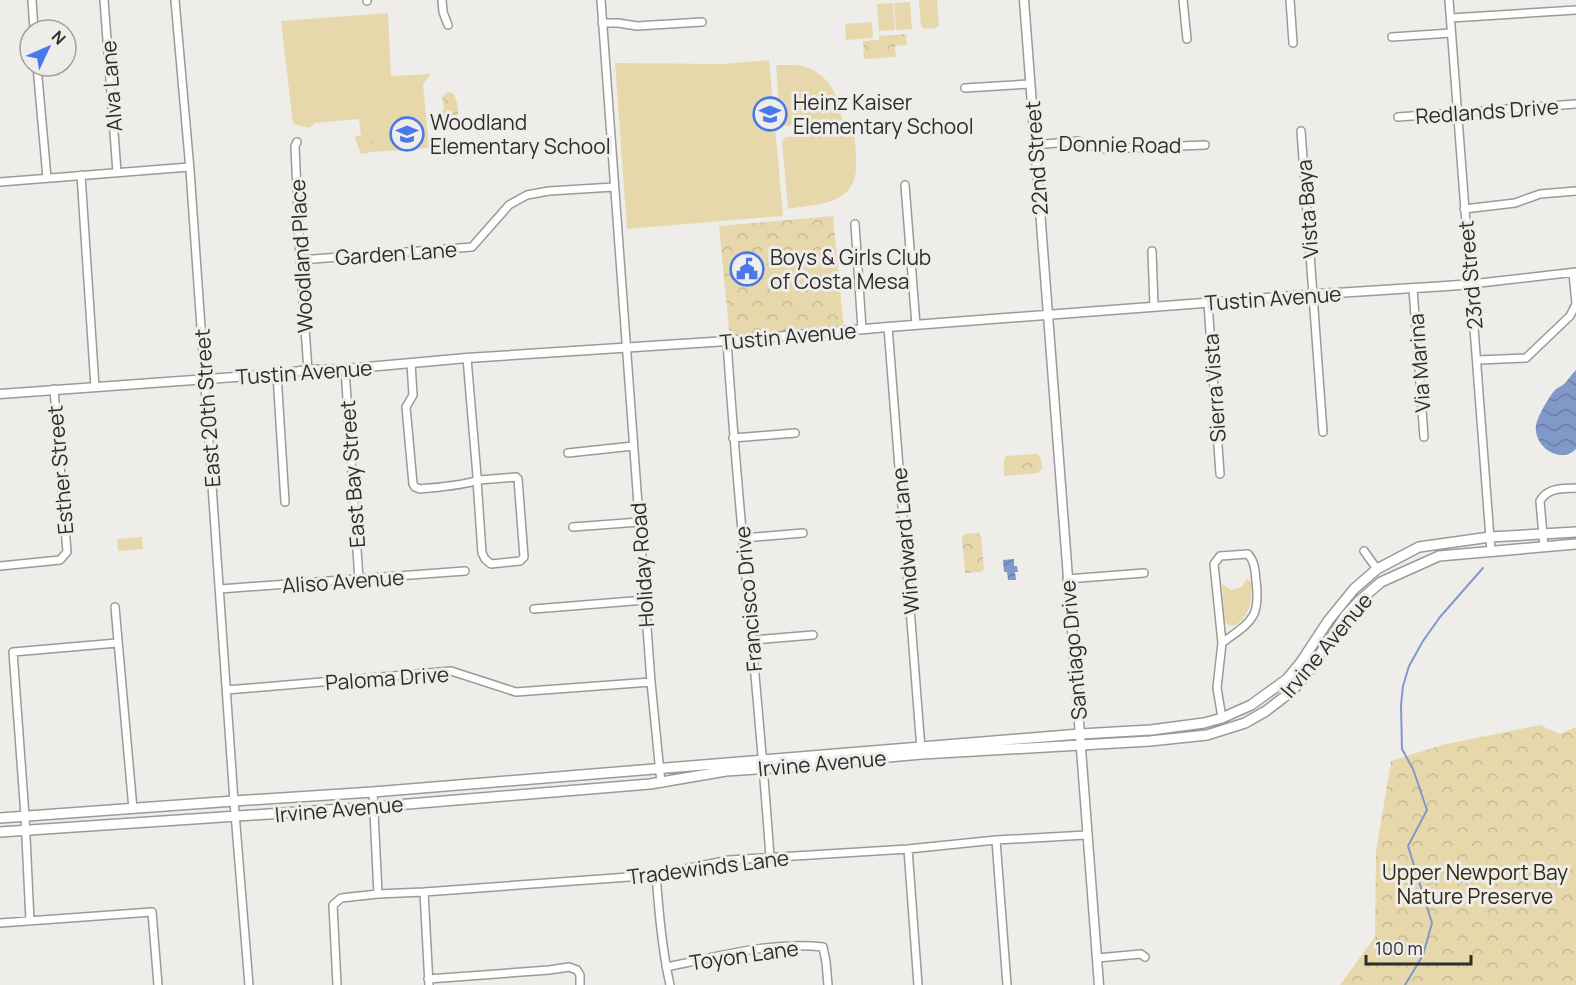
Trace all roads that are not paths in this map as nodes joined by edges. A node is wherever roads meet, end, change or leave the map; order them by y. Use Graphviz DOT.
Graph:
graph roads {
  1 [pos="32,0"];
  2 [pos="104,0"];
  3 [pos="175,0"];
  4 [pos="442,0"];
  5 [pos="601,0"];
  6 [pos="1024,0"];
  7 [pos="1183,0"];
  8 [pos="1290,0"];
  9 [pos="1449,0"];
  10 [pos="1576,10"];
  11 [pos="33,18"];
  12 [pos="1451,18"];
  13 [pos="702,22"];
  14 [pos="602,23"];
  15 [pos="448,25"];
  16 [pos="1452,33"];
  17 [pos="1392,37"];
  18 [pos="1187,39"];
  19 [pos="1293,43"];
  20 [pos="39,78"];
  21 [pos="1030,84"];
  22 [pos="965,88"];
  23 [pos="1576,104"];
  24 [pos="1459,112"];
  25 [pos="1398,117"];
  26 [pos="1301,131"];
  27 [pos="297,142"];
  28 [pos="1035,145"];
  29 [pos="1205,145"];
  30 [pos="189,167"];
  31 [pos="117,172"];
  32 [pos="81,175"];
  33 [pos="47,178"];
  34 [pos="0,182"];
  35 [pos="905,185"];
  36 [pos="614,187"];
  37 [pos="1576,191"];
  38 [pos="1464,209"];
  39 [pos="855,224"];
  40 [pos="1152,251"];
  41 [pos="300,260"];
  42 [pos="1574,272"];
  43 [pos="1471,284"];
  44 [pos="1413,289"];
  45 [pos="1313,294"];
  46 [pos="1208,303"];
  47 [pos="1154,306"];
  48 [pos="1048,315"];
  49 [pos="916,325"];
  50 [pos="888,327"];
  51 [pos="862,329"];
  52 [pos="727,341"];
  53 [pos="626,347"];
  54 [pos="467,358"];
  55 [pos="1478,360"];
  56 [pos="411,363"];
  57 [pos="345,369"];
  58 [pos="308,370"];
  59 [pos="277,374"];
  60 [pos="206,379"];
  61 [pos="95,387"];
  62 [pos="54,389"];
  63 [pos="0,394"];
  64 [pos="1323,432"];
  65 [pos="795,433"];
  66 [pos="1424,437"];
  67 [pos="733,438"];
  68 [pos="633,446"];
  69 [pos="568,453"];
  70 [pos="1220,474"];
  71 [pos="477,478"];
  72 [pos="1576,488"];
  73 [pos="285,502"];
  74 [pos="639,522"];
  75 [pos="573,527"];
  76 [pos="1576,532"];
  77 [pos="803,533"];
  78 [pos="1543,534"];
  79 [pos="1490,537"];
  80 [pos="743,538"];
  81 [pos="1576,544"];
  82 [pos="1544,547"];
  83 [pos="1491,550"];
  84 [pos="1364,551"];
  85 [pos="0,566"];
  86 [pos="1377,569"];
  87 [pos="465,571"];
  88 [pos="1144,573"];
  89 [pos="1067,579"];
  90 [pos="359,580"];
  91 [pos="220,590"];
  92 [pos="645,600"];
  93 [pos="115,607"];
  94 [pos="534,609"];
  95 [pos="813,635"];
  96 [pos="752,640"];
  97 [pos="117,643"];
  98 [pos="1222,643"];
  99 [pos="651,682"];
  100 [pos="227,690"];
  101 [pos="1222,718"];
  102 [pos="1080,734"];
  103 [pos="1169,740"];
  104 [pos="1081,745"];
  105 [pos="922,751"];
  106 [pos="763,764"];
  107 [pos="660,768"];
  108 [pos="661,783"];
  109 [pos="373,792"];
  110 [pos="234,801"];
  111 [pos="372,807"];
  112 [pos="133,809"];
  113 [pos="25,816"];
  114 [pos="236,817"];
  115 [pos="0,818"];
  116 [pos="26,831"];
  117 [pos="0,832"];
  118 [pos="1086,835"];
  119 [pos="996,840"];
  120 [pos="908,849"];
  121 [pos="770,857"];
  122 [pos="656,875"];
  123 [pos="424,892"];
  124 [pos="378,894"];
  125 [pos="30,921"];
  126 [pos="0,923"];
  127 [pos="1144,957"];
  128 [pos="1096,958"];
  129 [pos="666,967"];
  130 [pos="428,982"];
  131 [pos="158,985"];
  132 [pos="249,985"];
  133 [pos="337,985"];
  134 [pos="580,985"];
  135 [pos="670,985"];
  136 [pos="828,985"];
  137 [pos="918,985"];
  138 [pos="1007,985"];
  139 [pos="1099,985"];
  1 -- 11 [label="street"];
  2 -- 31 [label="street, Alva Lane"];
  3 -- 30 [label="street, East 20th Street"];
  4 -- 15 [label="street"];
  5 -- 14 [label="street, Holiday Road"];
  6 -- 21 [label="street, 22nd Street"];
  7 -- 18 [label="street"];
  8 -- 19 [label="street"];
  9 -- 12 [label="street, 23rd Street"];
  10 -- 12 [label="street"];
  12 -- 16 [label="street, 23rd Street"];
  13 -- 14 [label="street"];
  14 -- 36 [label="street, Holiday Road"];
  16 -- 17 [label="street"];
  16 -- 24 [label="street, 23rd Street"];
  20 -- 33 [label="street"];
  21 -- 22 [label="street"];
  21 -- 28 [label="street, 22nd Street"];
  23 -- 24 [label="street, Redlands Drive"];
  24 -- 25 [label="street, Redlands Drive"];
  24 -- 38 [label="street, 23rd Street"];
  26 -- 45 [label="street, Vista Baya"];
  27 -- 41 [label="street, Woodland Place"];
  28 -- 29 [label="street, Donnie Road"];
  28 -- 48 [label="street, 22nd Street"];
  30 -- 31 [label="street"];
  30 -- 60 [label="street, East 20th Street"];
  31 -- 32 [label="street"];
  32 -- 33 [label="street"];
  32 -- 61 [label="street"];
  33 -- 34 [label="street"];
  35 -- 49 [label="street"];
  36 -- 41 [label="street, Garden Lane"];
  36 -- 53 [label="street, Holiday Road"];
  37 -- 38 [label="street"];
  38 -- 43 [label="street, 23rd Street"];
  39 -- 51 [label="street"];
  40 -- 47 [label="street"];
  41 -- 58 [label="street, Woodland Place"];
  42 -- 43 [label="street, Tustin Avenue"];
  42 -- 55 [label="street"];
  43 -- 44 [label="street, Tustin Avenue"];
  43 -- 55 [label="street, 23rd Street"];
  44 -- 45 [label="street, Tustin Avenue"];
  44 -- 66 [label="street, Via Marina"];
  45 -- 46 [label="street, Tustin Avenue"];
  45 -- 64 [label="street, Vista Baya"];
  46 -- 47 [label="street, Tustin Avenue"];
  46 -- 70 [label="street, Sierra Vista"];
  47 -- 48 [label="street, Tustin Avenue"];
  48 -- 49 [label="street, Tustin Avenue"];
  48 -- 89 [label="street, Santiago Drive"];
  49 -- 50 [label="street, Tustin Avenue"];
  50 -- 51 [label="street, Tustin Avenue"];
  50 -- 105 [label="street, Windward Lane"];
  51 -- 52 [label="street, Tustin Avenue"];
  52 -- 53 [label="street, Tustin Avenue"];
  52 -- 67 [label="street, Francisco Drive"];
  53 -- 54 [label="street, Tustin Avenue"];
  53 -- 68 [label="street, Holiday Road"];
  54 -- 56 [label="street, Tustin Avenue"];
  54 -- 71 [label="street"];
  55 -- 79 [label="street, 23rd Street"];
  56 -- 57 [label="street, Tustin Avenue"];
  56 -- 71 [label="street"];
  57 -- 58 [label="street, Tustin Avenue"];
  57 -- 90 [label="street, East Bay Street"];
  58 -- 59 [label="street, Tustin Avenue"];
  59 -- 60 [label="street, Tustin Avenue"];
  59 -- 73 [label="street"];
  60 -- 61 [label="street, Tustin Avenue"];
  60 -- 91 [label="street, East 20th Street"];
  61 -- 62 [label="street, Tustin Avenue"];
  62 -- 63 [label="street, Tustin Avenue"];
  62 -- 85 [label="street, Esther Street"];
  65 -- 67 [label="street"];
  67 -- 80 [label="street, Francisco Drive"];
  68 -- 69 [label="street"];
  68 -- 74 [label="street, Holiday Road"];
  71 -- 71 [label="street"];
  72 -- 78 [label="street"];
  74 -- 75 [label="street"];
  74 -- 92 [label="street, Holiday Road"];
  76 -- 78 [label="main road, Irvine Avenue"];
  77 -- 80 [label="street"];
  78 -- 79 [label="main road, Irvine Avenue"];
  78 -- 82 [label="street"];
  79 -- 83 [label="street, 23rd Street"];
  79 -- 86 [label="main road, Irvine Avenue"];
  80 -- 96 [label="street, Francisco Drive"];
  81 -- 82 [label="main road, Irvine Avenue"];
  82 -- 83 [label="main road, Irvine Avenue"];
  83 -- 103 [label="main road, Irvine Avenue"];
  84 -- 86 [label="street"];
  86 -- 101 [label="main road, Irvine Avenue"];
  87 -- 90 [label="street, Aliso Avenue"];
  88 -- 89 [label="street"];
  89 -- 102 [label="street, Santiago Drive"];
  90 -- 91 [label="street, Aliso Avenue"];
  91 -- 100 [label="street, East 20th Street"];
  92 -- 94 [label="street"];
  92 -- 99 [label="street, Holiday Road"];
  93 -- 97 [label="street"];
  95 -- 96 [label="street"];
  96 -- 106 [label="street, Francisco Drive"];
  97 -- 112 [label="street"];
  97 -- 113 [label="street"];
  98 -- 98 [label="street"];
  98 -- 101 [label="street"];
  99 -- 100 [label="street, Paloma Drive"];
  99 -- 107 [label="street, Holiday Road"];
  100 -- 110 [label="street, East 20th Street"];
  101 -- 102 [label="main road, Irvine Avenue"];
  101 -- 103 [label="main road"];
  102 -- 104 [label="street, Santiago Drive"];
  102 -- 105 [label="main road, Irvine Avenue"];
  103 -- 104 [label="main road, Irvine Avenue"];
  104 -- 105 [label="main road, Irvine Avenue"];
  104 -- 118 [label="street, Santiago Drive"];
  105 -- 106 [label="main road, Irvine Avenue"];
  106 -- 107 [label="main road, Irvine Avenue"];
  106 -- 108 [label="main road, Irvine Avenue"];
  106 -- 121 [label="street, Francisco Drive"];
  107 -- 108 [label="street, Holiday Road"];
  107 -- 109 [label="main road, Irvine Avenue"];
  108 -- 111 [label="main road, Irvine Avenue"];
  109 -- 110 [label="main road, Irvine Avenue"];
  109 -- 111 [label="street"];
  110 -- 112 [label="main road, Irvine Avenue"];
  110 -- 114 [label="street, East 20th Street"];
  111 -- 114 [label="main road, Irvine Avenue"];
  111 -- 124 [label="street"];
  112 -- 113 [label="main road, Irvine Avenue"];
  113 -- 115 [label="main road, Irvine Avenue"];
  113 -- 116 [label="street"];
  114 -- 116 [label="main road, Irvine Avenue"];
  114 -- 132 [label="street, East 20th Street"];
  116 -- 117 [label="main road, Irvine Avenue"];
  116 -- 125 [label="street"];
  118 -- 119 [label="street, Tradewinds Lane"];
  118 -- 128 [label="street, Santiago Drive"];
  119 -- 120 [label="street, Tradewinds Lane"];
  119 -- 138 [label="street"];
  120 -- 121 [label="street, Tradewinds Lane"];
  120 -- 137 [label="street"];
  121 -- 122 [label="street, Tradewinds Lane"];
  122 -- 123 [label="street, Tradewinds Lane"];
  122 -- 129 [label="street"];
  123 -- 124 [label="street, Tradewinds Lane"];
  123 -- 130 [label="street"];
  124 -- 133 [label="street, Tradewinds Lane"];
  125 -- 126 [label="street"];
  125 -- 131 [label="street"];
  127 -- 128 [label="street"];
  128 -- 139 [label="street, Santiago Drive"];
  129 -- 135 [label="street"];
  129 -- 136 [label="street, Toyon Lane"];
  130 -- 134 [label="street"];
}
